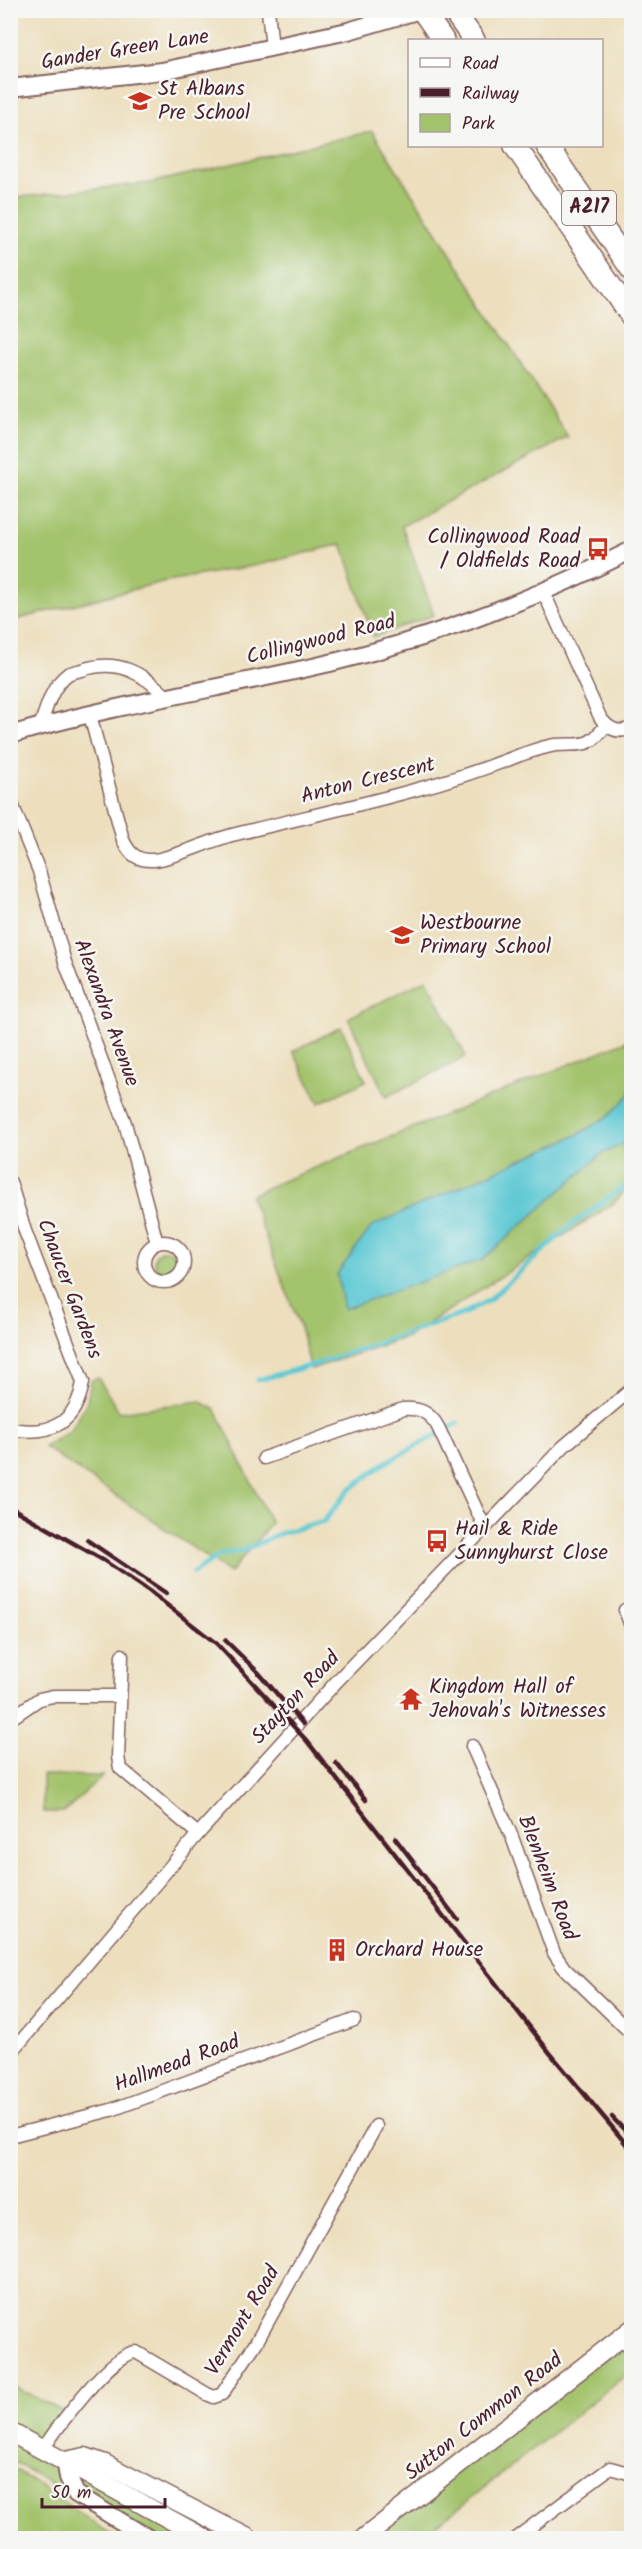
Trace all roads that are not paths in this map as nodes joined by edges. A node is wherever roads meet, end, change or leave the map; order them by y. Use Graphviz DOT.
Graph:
graph roads {
  1 [pos="268,10"];
  2 [pos="421,10"];
  3 [pos="453,10"];
  4 [pos="442,39"];
  5 [pos="473,39"];
  6 [pos="272,48"];
  7 [pos="10,88"];
  8 [pos="516,147"];
  9 [pos="548,147"];
  10 [pos="632,270"];
  11 [pos="632,317"];
  12 [pos="632,550"];
  13 [pos="543,591"];
  14 [pos="168,698"];
  15 [pos="90,715"];
  16 [pos="606,725"];
  17 [pos="40,726"];
  18 [pos="632,728"];
  19 [pos="10,735"];
  20 [pos="10,799"];
  21 [pos="10,1182"];
  22 [pos="157,1242"];
  23 [pos="632,1389"];
  24 [pos="10,1429"];
  25 [pos="264,1458"];
  26 [pos="485,1528"];
  27 [pos="625,1610"];
  28 [pos="632,1629"];
  29 [pos="122,1656"];
  30 [pos="120,1696"];
  31 [pos="10,1719"];
  32 [pos="472,1746"];
  33 [pos="198,1834"];
  34 [pos="354,2020"];
  35 [pos="632,2034"];
  36 [pos="10,2054"];
  37 [pos="376,2126"];
  38 [pos="10,2136"];
  39 [pos="627,2339"];
  40 [pos="10,2432"];
  41 [pos="43,2449"];
  42 [pos="65,2461"];
  43 [pos="632,2474"];
  44 [pos="148,2538"];
  45 [pos="204,2538"];
  46 [pos="248,2538"];
  47 [pos="364,2538"];
  48 [pos="518,2538"];
  1 -- 6 [label="street"];
  2 -- 4 [label="highway"];
  2 -- 6 [label="street, Gander Green Lane"];
  3 -- 5 [label="highway"];
  6 -- 7 [label="street, Gander Green Lane"];
  8 -- 11 [label="highway, A217"];
  9 -- 10 [label="highway, A217"];
  12 -- 13 [label="street, Collingwood Road"];
  13 -- 14 [label="street, Collingwood Road"];
  13 -- 16 [label="street"];
  14 -- 15 [label="street, Collingwood Road"];
  14 -- 17 [label="street"];
  15 -- 16 [label="street, Anton Crescent"];
  15 -- 17 [label="street, Collingwood Road"];
  16 -- 18 [label="street"];
  17 -- 19 [label="street, Collingwood Road"];
  20 -- 22 [label="street, Alexandra Avenue"];
  21 -- 24 [label="street, Chaucer Gardens"];
  23 -- 26 [label="street, Stayton Road"];
  25 -- 26 [label="street"];
  26 -- 33 [label="street, Stayton Road"];
  27 -- 28 [label="street"];
  29 -- 30 [label="street"];
  30 -- 31 [label="street"];
  30 -- 33 [label="street"];
  32 -- 35 [label="street, Blenheim Road"];
  33 -- 36 [label="street, Stayton Road"];
  34 -- 38 [label="street, Hallmead Road"];
  37 -- 41 [label="street, Vermont Road"];
  39 -- 47 [label="main road, Sutton Common Road"];
  40 -- 41 [label="main road"];
  41 -- 42 [label="main road"];
  42 -- 44 [label="street"];
  42 -- 45 [label="main road"];
  42 -- 46 [label="main road"];
  43 -- 48 [label="street"];
}
